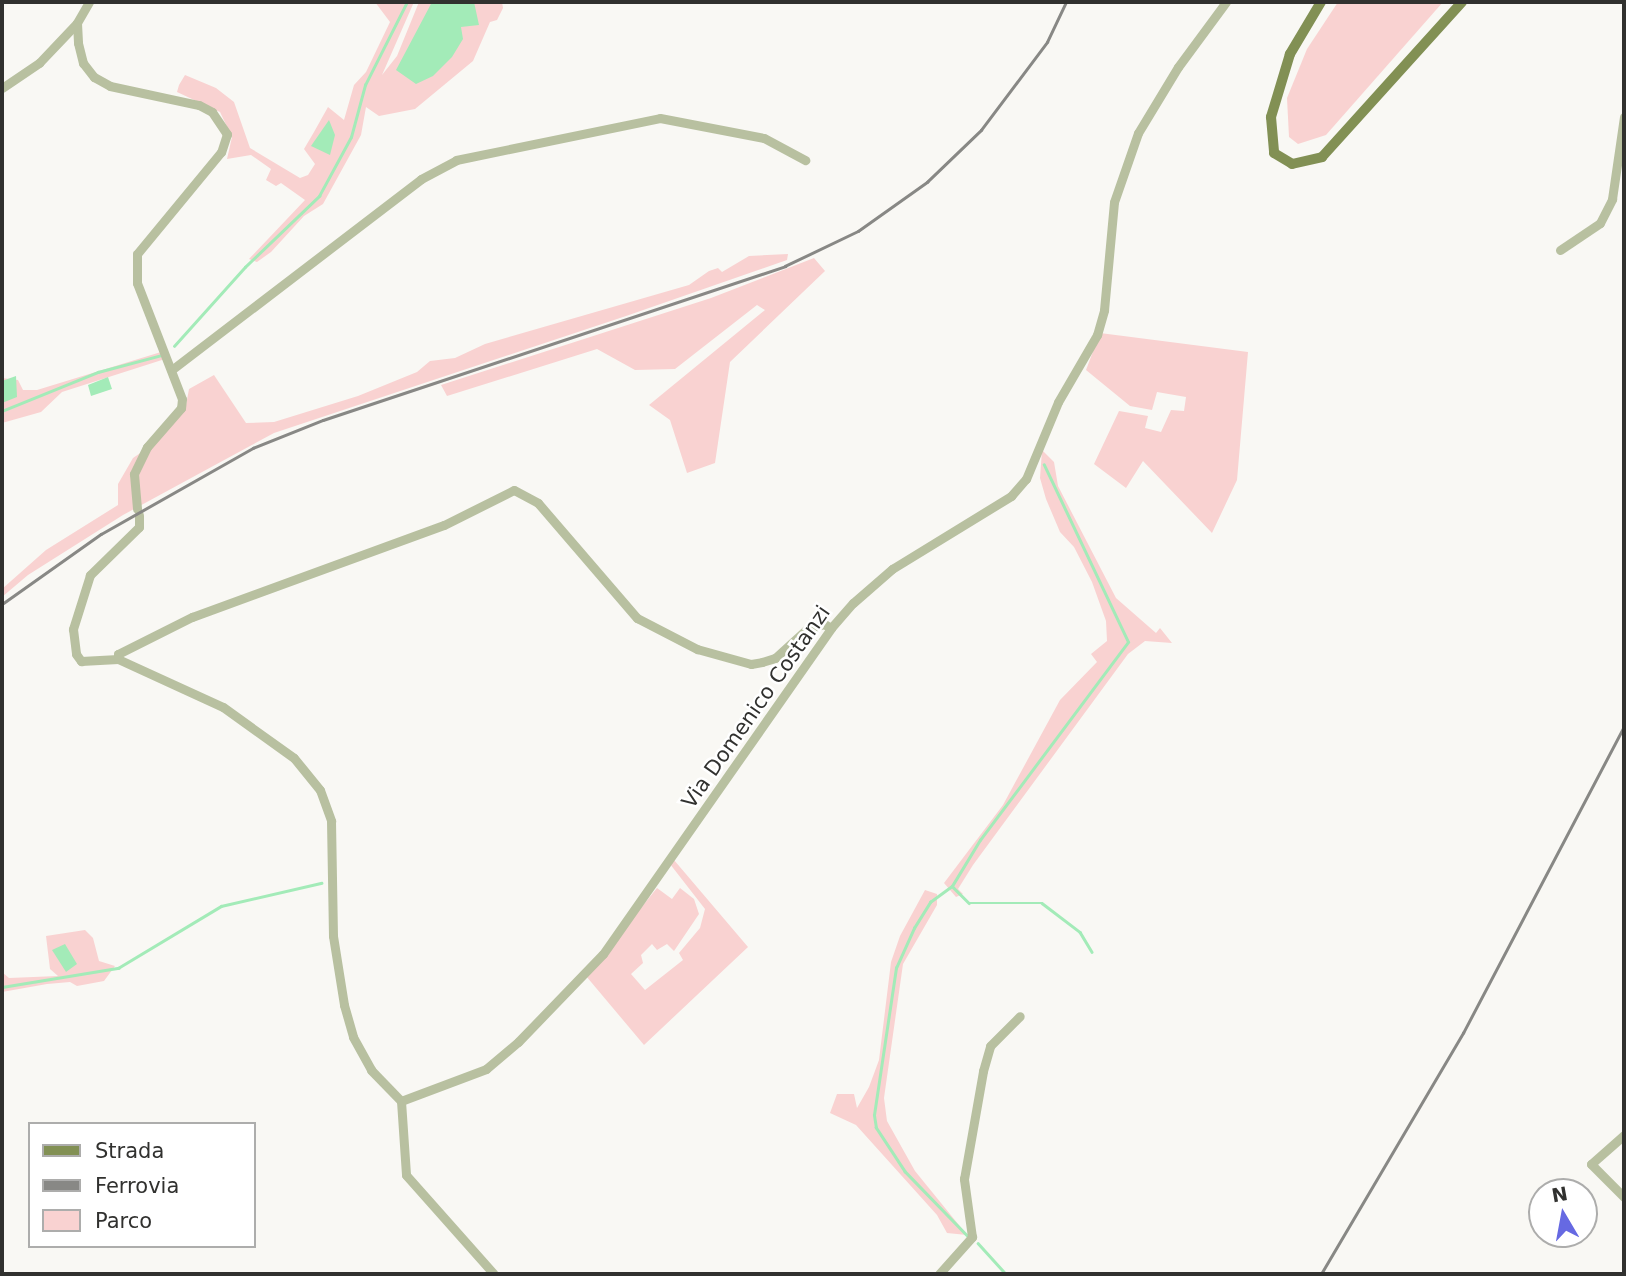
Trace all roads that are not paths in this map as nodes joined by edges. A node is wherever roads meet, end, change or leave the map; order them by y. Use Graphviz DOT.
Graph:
graph roads {
  1 [pos="89,2"];
  2 [pos="1226,2"];
  3 [pos="1321,2"];
  4 [pos="1462,2"];
  5 [pos="77,23"];
  6 [pos="2,88"];
  7 [pos="1624,117"];
  8 [pos="805,160"];
  9 [pos="1560,250"];
  10 [pos="174,368"];
  11 [pos="831,628"];
  12 [pos="118,659"];
  13 [pos="1020,1016"];
  14 [pos="401,1101"];
  15 [pos="1624,1135"];
  16 [pos="1624,1197"];
  17 [pos="494,1274"];
  18 [pos="939,1274"];
  1 -- 5 [label="street"];
  2 -- 11 [label="street, Via Domenico Costanzi"];
  3 -- 4 [label="main road"];
  5 -- 6 [label="street"];
  5 -- 10 [label="street"];
  7 -- 9 [label="street"];
  8 -- 10 [label="street"];
  10 -- 12 [label="street"];
  11 -- 12 [label="street"];
  11 -- 14 [label="street, Via Domenico Costanzi"];
  12 -- 14 [label="street"];
  13 -- 18 [label="street"];
  14 -- 17 [label="street"];
  15 -- 16 [label="street"];
}
